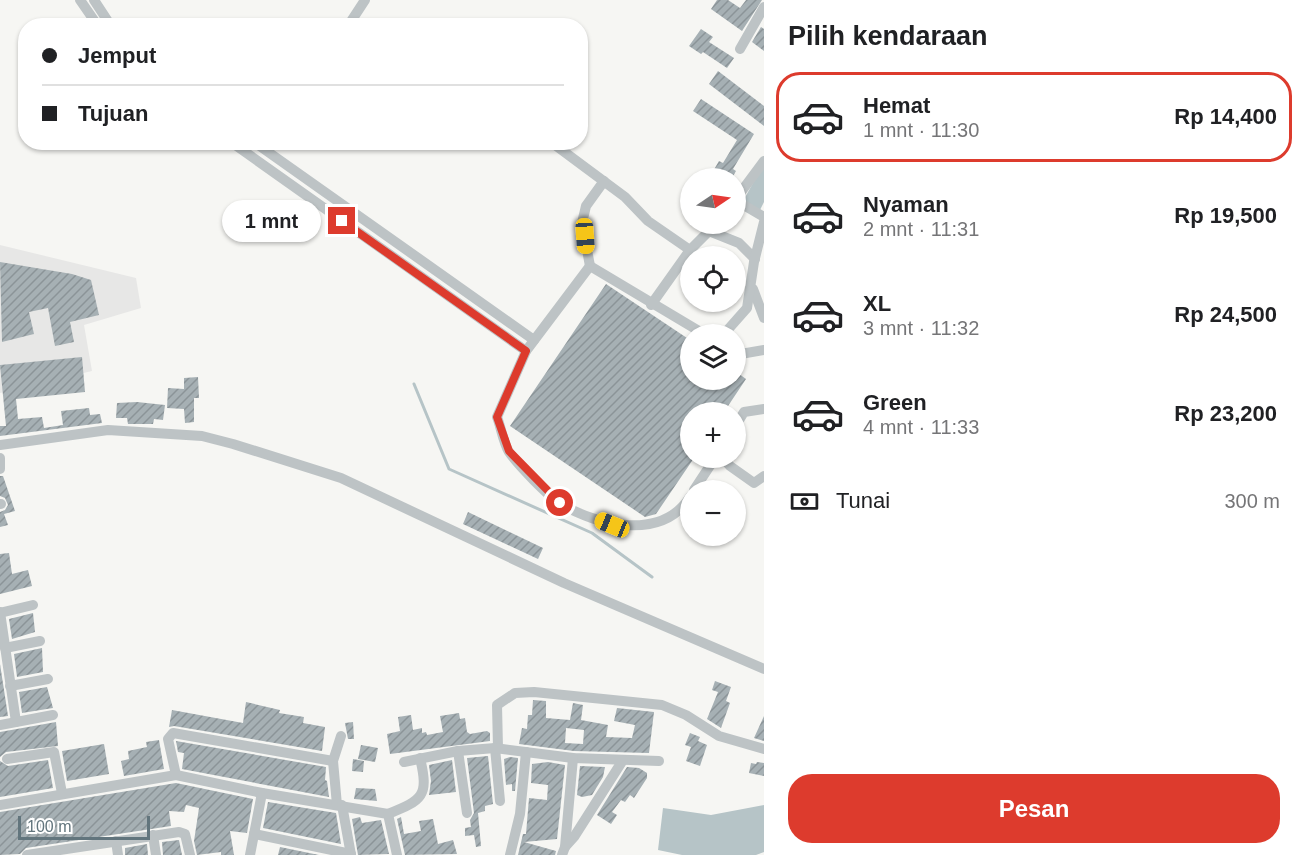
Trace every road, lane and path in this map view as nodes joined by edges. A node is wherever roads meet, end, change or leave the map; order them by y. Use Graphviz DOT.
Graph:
graph roads {
  1 [pos="80,0"];
  2 [pos="94,0"];
  3 [pos="365,0"];
  4 [pos="764,7"];
  5 [pos="92,18"];
  6 [pos="106,18"];
  7 [pos="353,18"];
  8 [pos="740,49"];
  9 [pos="246,150"];
  10 [pos="265,150"];
  11 [pos="562,150"];
  12 [pos="764,161"];
  13 [pos="604,182"];
  14 [pos="746,185"];
  15 [pos="746,206"];
  16 [pos="764,217"];
  17 [pos="764,222"];
  18 [pos="705,234"];
  19 [pos="724,234"];
  20 [pos="684,246"];
  21 [pos="694,246"];
  22 [pos="755,259"];
  23 [pos="680,264"];
  24 [pos="590,266"];
  25 [pos="752,286"];
  26 [pos="651,305"];
  27 [pos="764,318"];
  28 [pos="686,324"];
  29 [pos="733,324"];
  30 [pos="534,340"];
  31 [pos="764,350"];
  32 [pos="526,351"];
  33 [pos="746,353"];
  34 [pos="764,409"];
  35 [pos="746,412"];
  36 [pos="0,446"];
  37 [pos="0,458"];
  38 [pos="733,468"];
  39 [pos="0,469"];
  40 [pos="764,476"];
  41 [pos="680,506"];
  42 [pos="33,605"];
  43 [pos="0,612"];
  44 [pos="40,641"];
  45 [pos="5,648"];
  46 [pos="764,669"];
  47 [pos="48,679"];
  48 [pos="10,686"];
  49 [pos="53,715"];
  50 [pos="16,722"];
  51 [pos="0,725"];
  52 [pos="341,736"];
  53 [pos="497,748"];
  54 [pos="764,749"];
  55 [pos="458,751"];
  56 [pos="526,752"];
  57 [pos="420,758"];
  58 [pos="573,758"];
  59 [pos="7,759"];
  60 [pos="623,760"];
  61 [pos="333,761"];
  62 [pos="659,761"];
  63 [pos="404,762"];
  64 [pos="176,775"];
  65 [pos="62,793"];
  66 [pos="262,793"];
  67 [pos="500,801"];
  68 [pos="0,805"];
  69 [pos="339,805"];
  70 [pos="467,813"];
  71 [pos="388,814"];
  72 [pos="254,834"];
  73 [pos="153,836"];
  74 [pos="116,842"];
  75 [pos="80,851"];
  76 [pos="564,851"];
  77 [pos="44,854"];
  78 [pos="27,855"];
  79 [pos="118,855"];
  80 [pos="156,855"];
  81 [pos="190,855"];
  82 [pos="250,855"];
  83 [pos="351,855"];
  84 [pos="397,855"];
  85 [pos="510,855"];
  1 -- 5 [label="street"];
  2 -- 6 [label="street"];
  3 -- 7 [label="street"];
  4 -- 8 [label="street"];
  9 -- 32 [label="street"];
  10 -- 30 [label="street"];
  11 -- 13 [label="street"];
  12 -- 14 [label="street"];
  13 -- 20 [label="street"];
  13 -- 24 [label="street"];
  15 -- 16 [label="street"];
  17 -- 22 [label="street"];
  18 -- 21 [label="street"];
  19 -- 22 [label="street"];
  22 -- 25 [label="street"];
  23 -- 26 [label="street"];
  24 -- 26 [label="street"];
  24 -- 30 [label="street"];
  25 -- 27 [label="street"];
  25 -- 29 [label="street"];
  26 -- 28 [label="street"];
  30 -- 32 [label="street"];
  31 -- 33 [label="street"];
  32 -- 41 [label="street"];
  34 -- 35 [label="street"];
  36 -- 46 [label="street"];
  37 -- 39 [label="street"];
  38 -- 40 [label="street"];
  42 -- 43 [label="street"];
  43 -- 45 [label="street"];
  44 -- 45 [label="street"];
  45 -- 48 [label="street"];
  47 -- 48 [label="street"];
  48 -- 50 [label="street"];
  49 -- 50 [label="street"];
  50 -- 51 [label="street"];
  52 -- 61 [label="street"];
  53 -- 54 [label="street"];
  53 -- 55 [label="street"];
  53 -- 56 [label="street"];
  53 -- 67 [label="street"];
  55 -- 57 [label="street"];
  55 -- 70 [label="street"];
  56 -- 58 [label="street"];
  56 -- 85 [label="street"];
  57 -- 63 [label="street"];
  57 -- 71 [label="street"];
  58 -- 60 [label="street"];
  58 -- 76 [label="street"];
  59 -- 65 [label="street"];
  60 -- 62 [label="street"];
  60 -- 76 [label="street"];
  61 -- 64 [label="street"];
  61 -- 69 [label="street"];
  64 -- 65 [label="street"];
  64 -- 66 [label="street"];
  65 -- 68 [label="street"];
  66 -- 69 [label="street"];
  66 -- 72 [label="street"];
  69 -- 71 [label="street"];
  69 -- 83 [label="street"];
  71 -- 84 [label="street"];
  72 -- 82 [label="street"];
  72 -- 83 [label="street"];
  73 -- 74 [label="street"];
  73 -- 80 [label="street"];
  73 -- 81 [label="street"];
  74 -- 75 [label="street"];
  74 -- 79 [label="street"];
  75 -- 77 [label="street"];
  77 -- 78 [label="street"];
}
